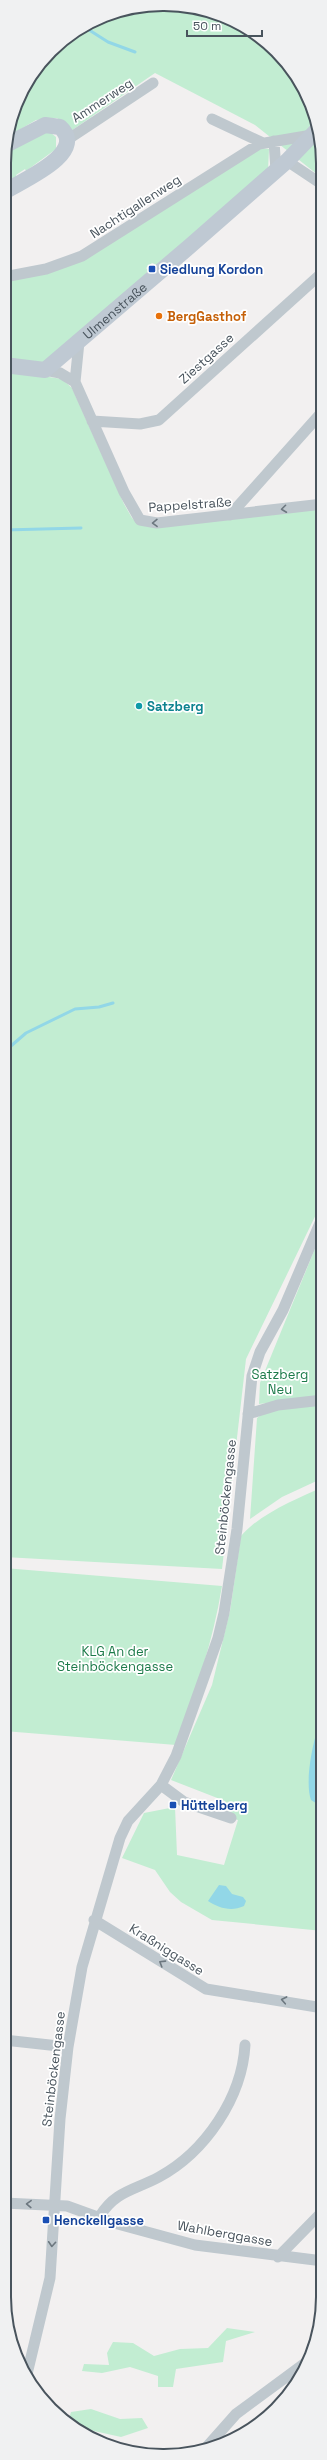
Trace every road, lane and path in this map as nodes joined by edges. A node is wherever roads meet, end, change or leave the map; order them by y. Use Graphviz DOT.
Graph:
graph roads {
  1 [pos="153,83"];
  2 [pos="212,119"];
  3 [pos="313,132"];
  4 [pos="313,134"];
  5 [pos="67,140"];
  6 [pos="12,142"];
  7 [pos="269,142"];
  8 [pos="281,166"];
  9 [pos="316,182"];
  10 [pos="11,188"];
  11 [pos="11,276"];
  12 [pos="316,278"];
  13 [pos="79,342"];
  14 [pos="11,366"];
  15 [pos="45,370"];
  16 [pos="75,382"];
  17 [pos="316,419"];
  18 [pos="92,421"];
  19 [pos="316,505"];
  20 [pos="230,515"];
  21 [pos="316,1232"];
  22 [pos="316,1401"];
  23 [pos="248,1414"];
  24 [pos="161,1785"];
  25 [pos="231,1818"];
  26 [pos="94,1920"];
  27 [pos="316,2007"];
  28 [pos="11,2041"];
  29 [pos="245,2045"];
  30 [pos="68,2047"];
  31 [pos="11,2203"];
  32 [pos="54,2205"];
  33 [pos="100,2216"];
  34 [pos="316,2218"];
  35 [pos="278,2257"];
  36 [pos="316,2260"];
  37 [pos="29,2368"];
  38 [pos="298,2368"];
  39 [pos="212,2441"];
  1 -- 5 [label="street, Ammerweg"];
  2 -- 7 [label="street"];
  3 -- 7 [label="street, Nachtigallenweg"];
  4 -- 8 [label="street, Ulmenstraße"];
  5 -- 6 [label="street"];
  5 -- 10 [label="street"];
  7 -- 8 [label="street"];
  7 -- 11 [label="street, Nachtigallenweg"];
  8 -- 9 [label="street"];
  8 -- 13 [label="street, Ulmenstraße"];
  12 -- 18 [label="street, Ziestgasse"];
  13 -- 15 [label="street, Ulmenstraße"];
  13 -- 16 [label="street, Pappelstraße"];
  14 -- 15 [label="street"];
  15 -- 16 [label="street"];
  16 -- 18 [label="street, Pappelstraße"];
  17 -- 20 [label="street"];
  20 -- 18 [label="street, Pappelstraße, one-way"];
  19 -- 20 [label="street, Pappelstraße, one-way"];
  21 -- 23 [label="street, Steinböckengasse"];
  22 -- 23 [label="street"];
  23 -- 24 [label="street, Steinböckengasse"];
  24 -- 25 [label="street"];
  24 -- 26 [label="street, Steinböckengasse"];
  27 -- 26 [label="street, Kraßniggasse, one-way"];
  26 -- 30 [label="street, Steinböckengasse"];
  28 -- 30 [label="street"];
  29 -- 33 [label="street"];
  30 -- 32 [label="street, Steinböckengasse"];
  32 -- 31 [label="street, one-way"];
  32 -- 33 [label="street, Wahlberggasse"];
  32 -- 37 [label="street, Steinböckengasse, one-way"];
  33 -- 35 [label="street, Wahlberggasse"];
  34 -- 35 [label="street"];
  35 -- 36 [label="street, Wahlberggasse"];
  38 -- 39 [label="street"];
}
